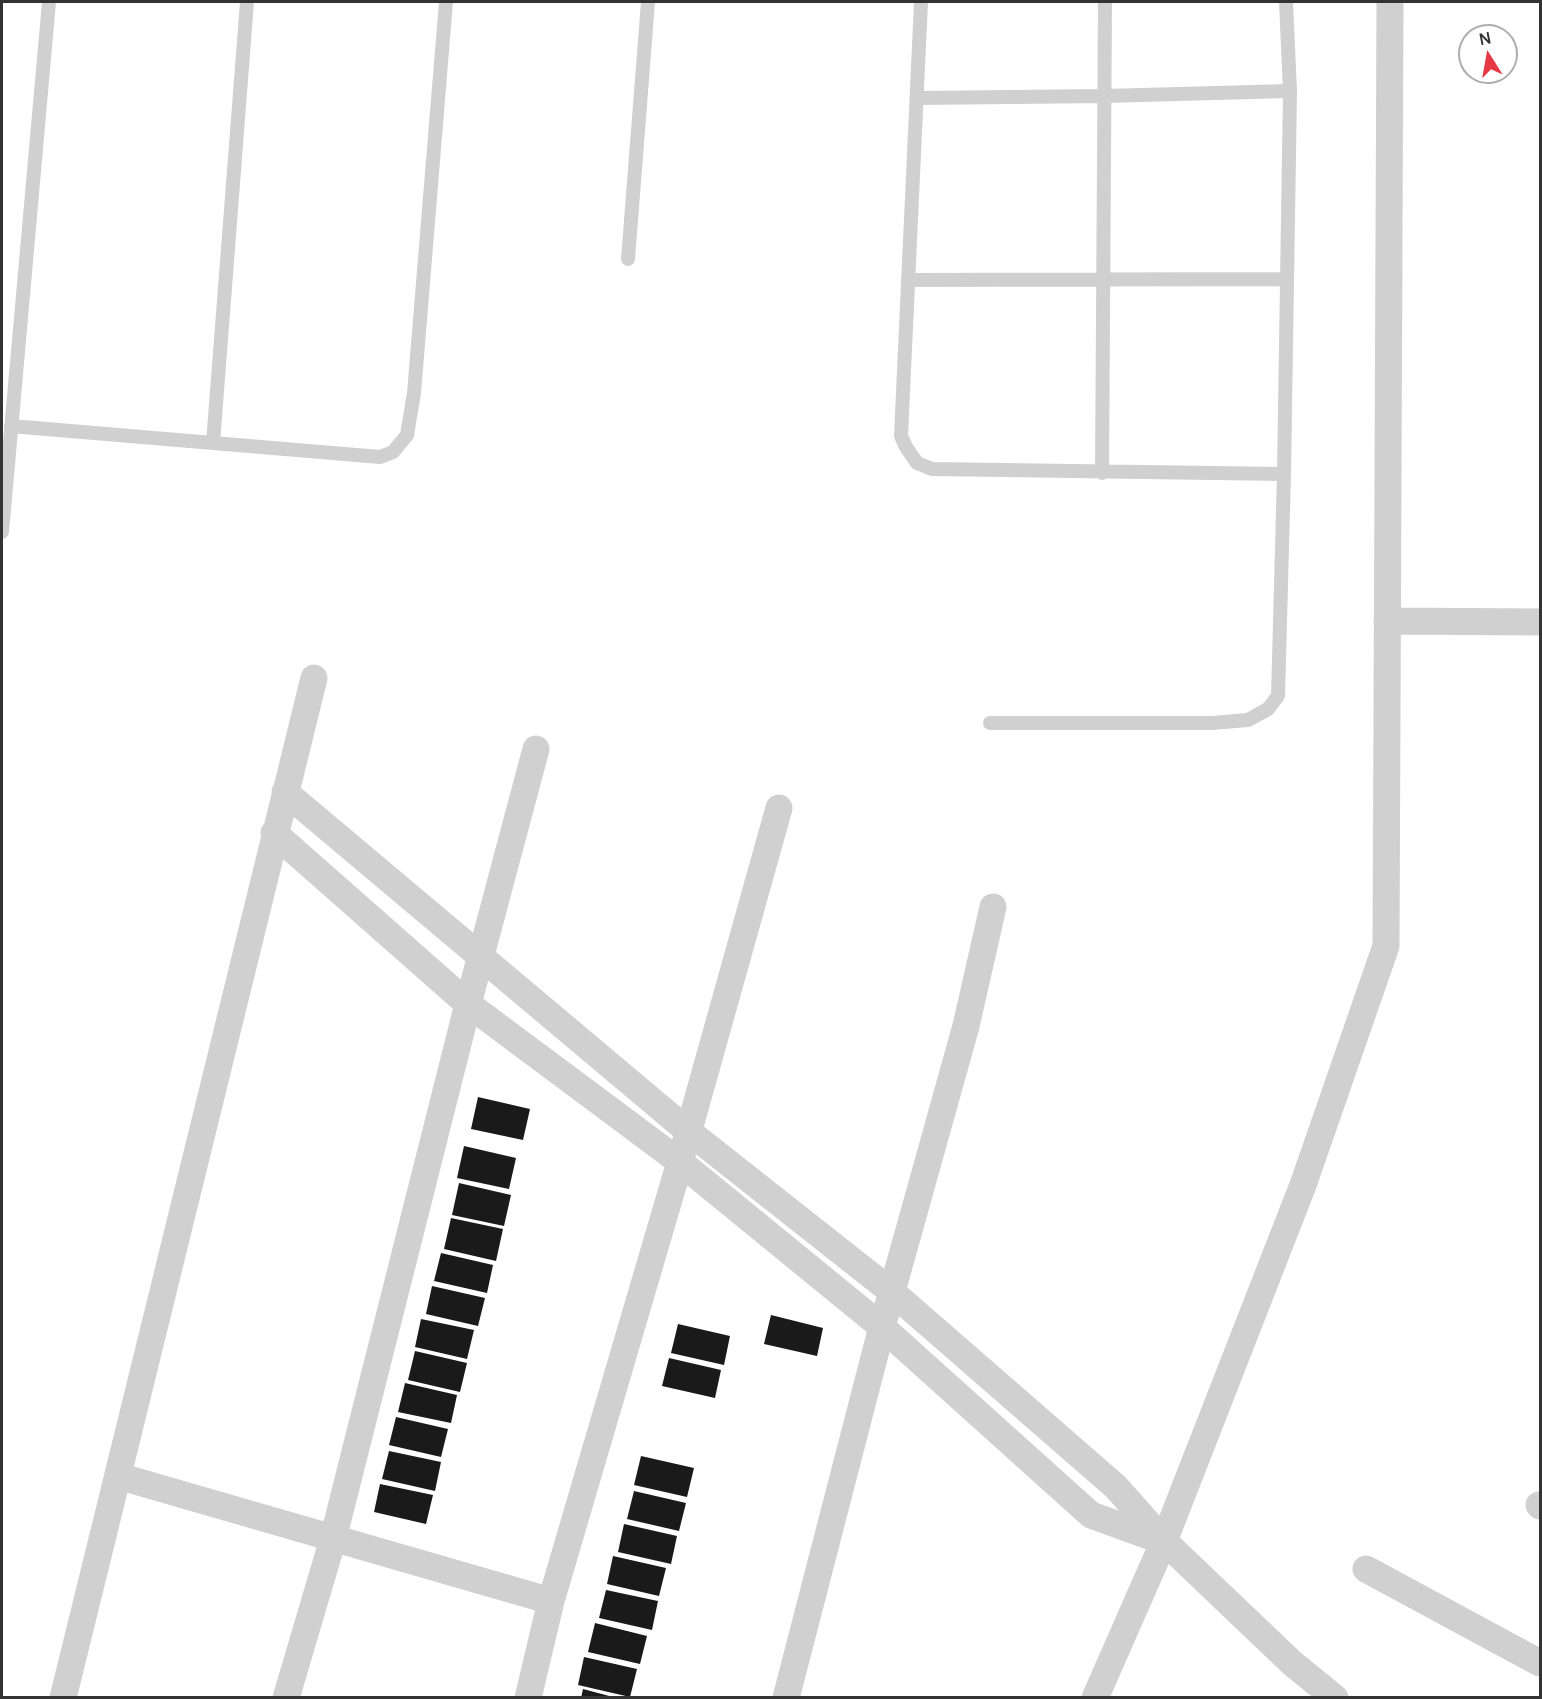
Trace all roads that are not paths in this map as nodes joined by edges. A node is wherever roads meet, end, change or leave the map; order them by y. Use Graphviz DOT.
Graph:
graph roads {
  1 [pos="49,2"];
  2 [pos="247,2"];
  3 [pos="446,2"];
  4 [pos="648,2"];
  5 [pos="921,2"];
  6 [pos="1105,2"];
  7 [pos="1286,2"];
  8 [pos="1390,2"];
  9 [pos="1290,91"];
  10 [pos="1104,96"];
  11 [pos="917,98"];
  12 [pos="628,260"];
  13 [pos="1104,279"];
  14 [pos="1287,279"];
  15 [pos="908,280"];
  16 [pos="11,426"];
  17 [pos="213,443"];
  18 [pos="1102,472"];
  19 [pos="1284,474"];
  20 [pos="2,532"];
  21 [pos="1387,621"];
  22 [pos="1540,622"];
  23 [pos="314,678"];
  24 [pos="990,723"];
  25 [pos="536,749"];
  26 [pos="285,792"];
  27 [pos="779,808"];
  28 [pos="274,833"];
  29 [pos="993,907"];
  30 [pos="480,957"];
  31 [pos="468,1004"];
  32 [pos="688,1131"];
  33 [pos="680,1162"];
  34 [pos="892,1292"];
  35 [pos="882,1327"];
  36 [pos="117,1476"];
  37 [pos="333,1539"];
  38 [pos="1164,1541"];
  39 [pos="1366,1569"];
  40 [pos="551,1601"];
  41 [pos="1540,1663"];
  42 [pos="63,1698"];
  43 [pos="286,1698"];
  44 [pos="528,1698"];
  45 [pos="786,1698"];
  46 [pos="1095,1698"];
  47 [pos="1335,1698"];
  1 -- 16 [label="lane"];
  2 -- 17 [label="lane"];
  3 -- 17 [label="lane"];
  4 -- 12 [label="lane"];
  5 -- 11 [label="lane"];
  6 -- 10 [label="lane"];
  7 -- 9 [label="lane"];
  8 -- 21 [label="street"];
  9 -- 10 [label="lane"];
  9 -- 14 [label="lane"];
  10 -- 11 [label="lane"];
  10 -- 13 [label="lane"];
  11 -- 15 [label="lane"];
  13 -- 14 [label="lane"];
  13 -- 15 [label="lane"];
  13 -- 18 [label="lane"];
  14 -- 19 [label="lane"];
  15 -- 18 [label="lane"];
  16 -- 17 [label="lane"];
  16 -- 20 [label="lane"];
  18 -- 19 [label="lane"];
  19 -- 24 [label="lane"];
  21 -- 22 [label="street"];
  21 -- 38 [label="street"];
  23 -- 26 [label="street"];
  25 -- 30 [label="street"];
  26 -- 28 [label="street"];
  26 -- 30 [label="street"];
  27 -- 32 [label="street"];
  28 -- 31 [label="street"];
  28 -- 36 [label="street"];
  29 -- 34 [label="street"];
  30 -- 31 [label="street"];
  30 -- 32 [label="street"];
  31 -- 33 [label="street"];
  31 -- 37 [label="street"];
  32 -- 33 [label="street"];
  32 -- 34 [label="street"];
  33 -- 35 [label="street"];
  33 -- 40 [label="street"];
  34 -- 35 [label="street"];
  34 -- 38 [label="street"];
  35 -- 38 [label="street"];
  35 -- 45 [label="street"];
  36 -- 37 [label="street"];
  36 -- 42 [label="street"];
  37 -- 40 [label="street"];
  37 -- 43 [label="street"];
  38 -- 46 [label="street"];
  38 -- 47 [label="street"];
  39 -- 41 [label="street"];
  40 -- 44 [label="street"];
}
